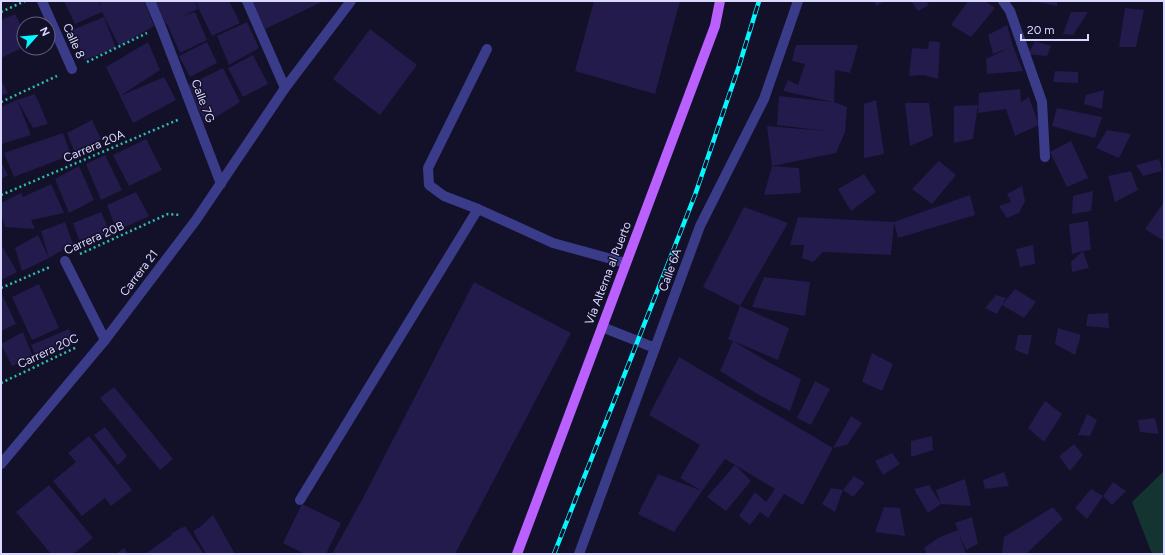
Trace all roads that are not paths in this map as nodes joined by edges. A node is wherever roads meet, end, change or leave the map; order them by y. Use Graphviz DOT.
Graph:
graph roads {
  1 [pos="42,1"];
  2 [pos="150,1"];
  3 [pos="246,1"];
  4 [pos="351,1"];
  5 [pos="720,1"];
  6 [pos="798,1"];
  7 [pos="1003,1"];
  8 [pos="487,49"];
  9 [pos="72,69"];
  10 [pos="285,88"];
  11 [pos="1045,157"];
  12 [pos="221,184"];
  13 [pos="478,209"];
  14 [pos="65,261"];
  15 [pos="626,263"];
  16 [pos="602,327"];
  17 [pos="104,337"];
  18 [pos="654,348"];
  19 [pos="1,464"];
  20 [pos="300,500"];
  21 [pos="581,553"];
  22 [pos="517,554"];
  1 -- 9 [label="street, Calle 8"];
  2 -- 12 [label="street, Calle 7G"];
  3 -- 10 [label="street"];
  4 -- 10 [label="street, Carrera 21"];
  5 -- 15 [label="main road, Vía Alterna al Puerto"];
  6 -- 18 [label="street, Calle 6A"];
  7 -- 11 [label="street"];
  8 -- 13 [label="street"];
  10 -- 12 [label="street, Carrera 21"];
  12 -- 17 [label="street, Carrera 21"];
  13 -- 15 [label="street"];
  13 -- 20 [label="street"];
  14 -- 17 [label="street"];
  15 -- 16 [label="main road, Vía Alterna al Puerto"];
  16 -- 18 [label="street"];
  16 -- 22 [label="main road, Vía Alterna al Puerto"];
  17 -- 19 [label="street, Carrera 21"];
  18 -- 21 [label="street, Calle 6A"];
}
